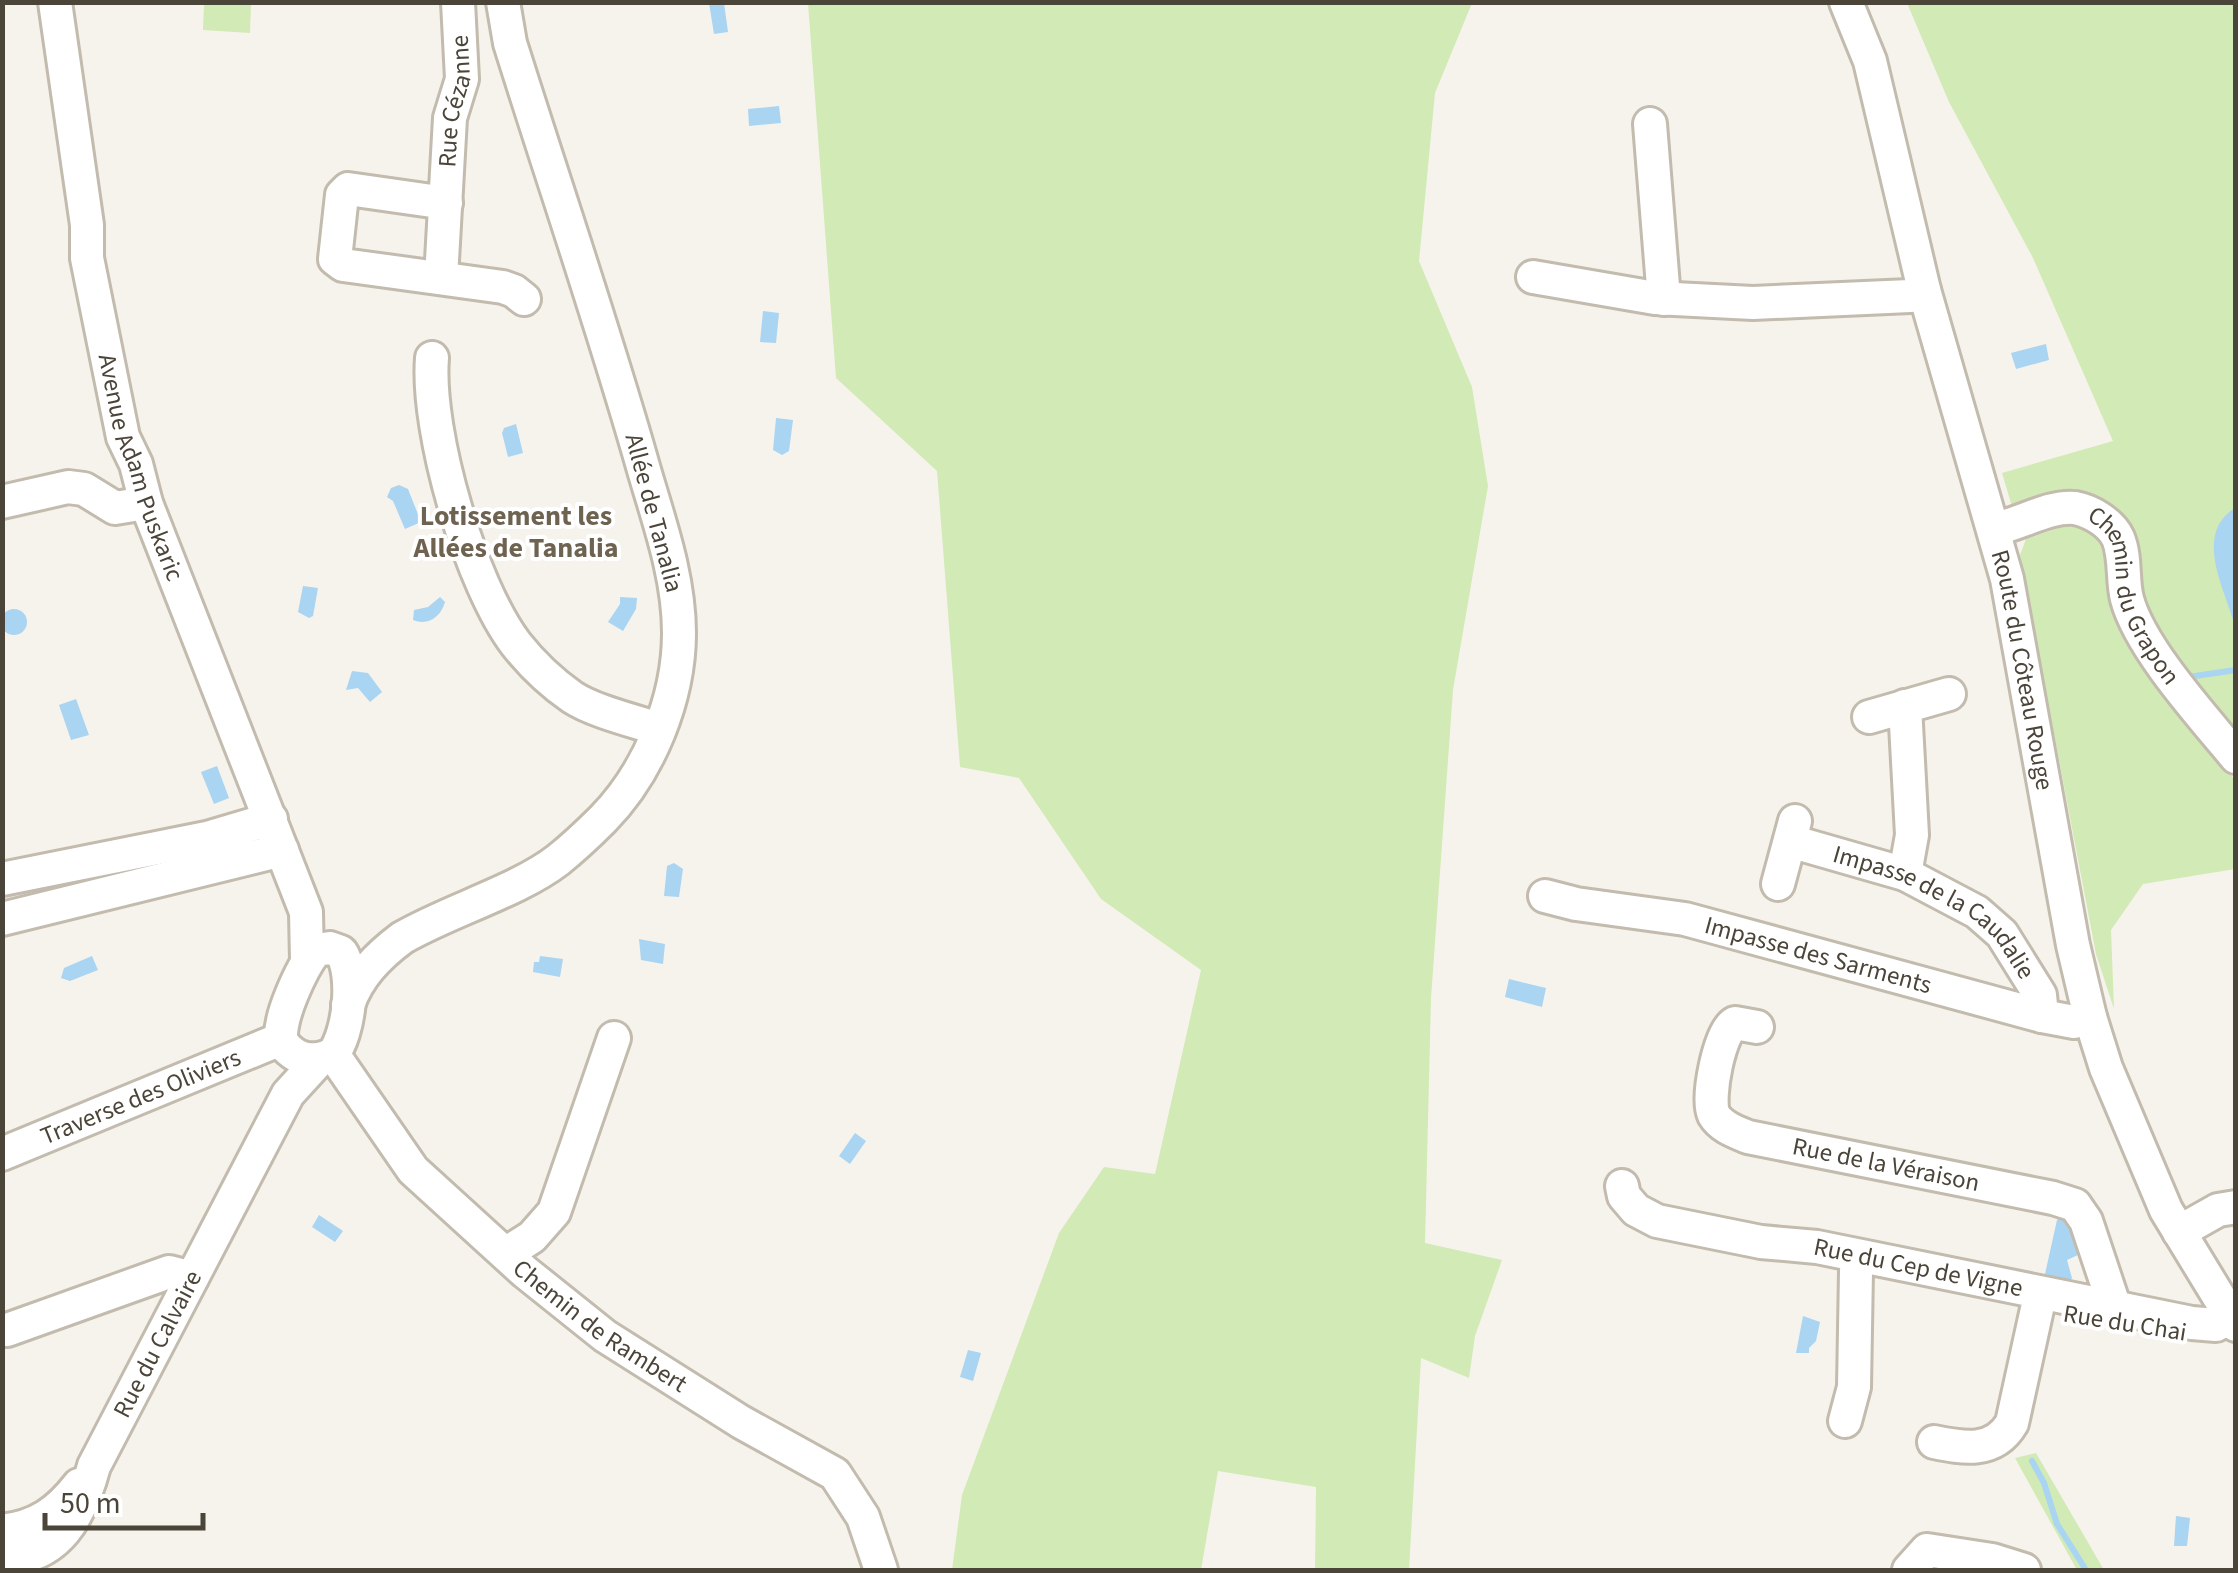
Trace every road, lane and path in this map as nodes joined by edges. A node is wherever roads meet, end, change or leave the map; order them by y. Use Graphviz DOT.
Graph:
graph roads {
  1 [pos="56,2"];
  2 [pos="458,2"];
  3 [pos="503,2"];
  4 [pos="1846,2"];
  5 [pos="1650,124"];
  6 [pos="446,203"];
  7 [pos="441,278"];
  8 [pos="1533,278"];
  9 [pos="1924,290"];
  10 [pos="524,299"];
  11 [pos="1664,299"];
  12 [pos="432,358"];
  13 [pos="2,502"];
  14 [pos="146,503"];
  15 [pos="1994,530"];
  16 [pos="1949,694"];
  17 [pos="1906,706"];
  18 [pos="1869,717"];
  19 [pos="659,729"];
  20 [pos="2236,757"];
  21 [pos="270,818"];
  22 [pos="282,850"];
  23 [pos="1905,874"];
  24 [pos="2,879"];
  25 [pos="1778,884"];
  26 [pos="1545,896"];
  27 [pos="2,919"];
  28 [pos="328,954"];
  29 [pos="380,955"];
  30 [pos="348,1005"];
  31 [pos="2042,1016"];
  32 [pos="2090,1017"];
  33 [pos="1756,1028"];
  34 [pos="614,1038"];
  35 [pos="284,1044"];
  36 [pos="326,1057"];
  37 [pos="288,1094"];
  38 [pos="2,1154"];
  39 [pos="1622,1186"];
  40 [pos="2236,1207"];
  41 [pos="2179,1232"];
  42 [pos="1761,1242"];
  43 [pos="507,1253"];
  44 [pos="1856,1271"];
  45 [pos="192,1278"];
  46 [pos="2116,1308"];
  47 [pos="2036,1309"];
  48 [pos="2227,1322"];
  49 [pos="7,1330"];
  50 [pos="1845,1421"];
  51 [pos="1934,1442"];
  52 [pos="94,1466"];
  53 [pos="2,1531"];
  54 [pos="52,1556"];
  55 [pos="2,1558"];
  56 [pos="881,1570"];
  57 [pos="1909,1570"];
  58 [pos="2024,1570"];
  1 -- 14 [label="street, Avenue Adam Puskaric"];
  2 -- 6 [label="street, Rue Cézanne"];
  3 -- 19 [label="street, Allée de Tanalia"];
  4 -- 9 [label="street, Route du Côteau Rouge"];
  5 -- 11 [label="street"];
  6 -- 7 [label="street, Rue Cézanne"];
  6 -- 7 [label="street, Rue Cézanne"];
  7 -- 10 [label="street, Rue Cézanne"];
  8 -- 11 [label="street"];
  9 -- 11 [label="street"];
  9 -- 15 [label="street, Route du Côteau Rouge"];
  12 -- 19 [label="street"];
  13 -- 14 [label="street"];
  14 -- 21 [label="street, Avenue Adam Puskaric"];
  15 -- 20 [label="street, Chemin du Grapon"];
  15 -- 32 [label="street, Route du Côteau Rouge"];
  16 -- 17 [label="street"];
  17 -- 18 [label="street"];
  17 -- 23 [label="street"];
  19 -- 29 [label="street, Allée de Tanalia"];
  21 -- 22 [label="street, Avenue Adam Puskaric"];
  21 -- 24 [label="street"];
  22 -- 27 [label="street"];
  22 -- 28 [label="street, Avenue Adam Puskaric"];
  23 -- 25 [label="street, Impasse de la Caudalie"];
  23 -- 31 [label="street, Impasse de la Caudalie"];
  26 -- 31 [label="street, Impasse des Sarments"];
  28 -- 29 [label="street"];
  28 -- 30 [label="street, Avenue Adam Puskaric"];
  28 -- 35 [label="street"];
  29 -- 30 [label="street, Allée de Tanalia"];
  30 -- 36 [label="street"];
  31 -- 32 [label="street, Impasse des Sarments"];
  32 -- 41 [label="street, Route du Côteau Rouge"];
  33 -- 46 [label="street, Rue de la Véraison"];
  34 -- 43 [label="street"];
  35 -- 36 [label="street"];
  35 -- 37 [label="street"];
  35 -- 38 [label="street, Traverse des Oliviers"];
  36 -- 37 [label="street, Rue du Calvaire"];
  36 -- 43 [label="street, Chemin de Rambert"];
  37 -- 45 [label="street, Rue du Calvaire"];
  39 -- 42 [label="street, Rue du Cep de Vigne"];
  40 -- 41 [label="street"];
  41 -- 48 [label="street, Route du Côteau Rouge"];
  42 -- 44 [label="street, Rue du Chai"];
  42 -- 46 [label="street, Rue du Cep de Vigne"];
  43 -- 56 [label="street, Chemin de Rambert"];
  44 -- 47 [label="street, Rue du Chai"];
  44 -- 50 [label="street"];
  45 -- 49 [label="street"];
  45 -- 52 [label="street, Rue du Calvaire"];
  46 -- 48 [label="street, Rue du Cep de Vigne"];
  47 -- 48 [label="street, Rue du Chai"];
  47 -- 51 [label="street"];
  52 -- 53 [label="street"];
  52 -- 54 [label="street, Rue du Calvaire"];
  54 -- 55 [label="street, Rue du Calvaire"];
  57 -- 58 [label="street"];
}
